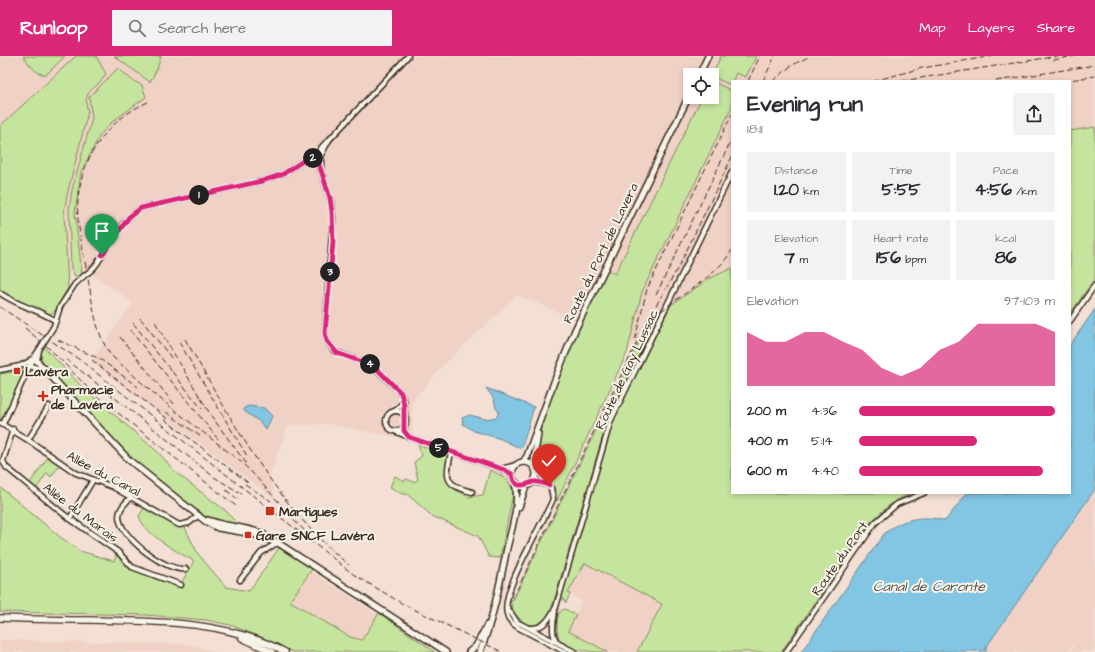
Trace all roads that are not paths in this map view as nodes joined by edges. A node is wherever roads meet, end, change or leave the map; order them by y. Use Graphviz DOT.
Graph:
graph roads {
  1 [pos="408,56"];
  2 [pos="708,56"];
  3 [pos="702,68"];
  4 [pos="685,104"];
  5 [pos="318,156"];
  6 [pos="731,174"];
  7 [pos="1095,285"];
  8 [pos="0,293"];
  9 [pos="1071,320"];
  10 [pos="56,321"];
  11 [pos="33,362"];
  12 [pos="0,370"];
  13 [pos="404,401"];
  14 [pos="49,406"];
  15 [pos="395,411"];
  16 [pos="405,417"];
  17 [pos="2,423"];
  18 [pos="404,426"];
  19 [pos="539,426"];
  20 [pos="12,430"];
  21 [pos="394,431"];
  22 [pos="409,437"];
  23 [pos="28,440"];
  24 [pos="451,453"];
  25 [pos="523,462"];
  26 [pos="516,466"];
  27 [pos="534,468"];
  28 [pos="502,469"];
  29 [pos="512,474"];
  30 [pos="93,480"];
  31 [pos="515,482"];
  32 [pos="532,482"];
  33 [pos="549,485"];
  34 [pos="526,486"];
  35 [pos="472,492"];
  36 [pos="922,494"];
  37 [pos="130,498"];
  38 [pos="199,516"];
  39 [pos="70,518"];
  40 [pos="512,528"];
  41 [pos="277,543"];
  42 [pos="186,569"];
  43 [pos="240,580"];
  44 [pos="181,586"];
  45 [pos="506,605"];
  46 [pos="556,607"];
  47 [pos="492,613"];
  48 [pos="2,618"];
  49 [pos="544,625"];
  50 [pos="529,628"];
  51 [pos="553,629"];
  52 [pos="225,631"];
  53 [pos="544,638"];
  54 [pos="428,642"];
  55 [pos="558,643"];
  56 [pos="272,652"];
  57 [pos="285,652"];
  58 [pos="438,652"];
  59 [pos="446,652"];
  60 [pos="469,652"];
  61 [pos="480,652"];
  62 [pos="565,652"];
  63 [pos="574,652"];
  64 [pos="786,652"];
  1 -- 5 [label="street"];
  2 -- 3 [label="street"];
  4 -- 19 [label="street, Route du Port de Lavera"];
  5 -- 10 [label="street, bridge"];
  5 -- 13 [label="street"];
  6 -- 46 [label="street, Route de Gay Lussac"];
  7 -- 9 [label="street"];
  8 -- 10 [label="street"];
  10 -- 11 [label="street, bridge"];
  11 -- 12 [label="street"];
  11 -- 17 [label="street"];
  11 -- 38 [label="street"];
  13 -- 15 [label="street"];
  13 -- 16 [label="street"];
  14 -- 23 [label="street"];
  15 -- 16 [label="street"];
  15 -- 21 [label="street"];
  16 -- 18 [label="street"];
  17 -- 20 [label="street, Allée du Canal"];
  18 -- 21 [label="street"];
  18 -- 22 [label="street"];
  19 -- 25 [label="street, Route du Port de Lavera"];
  19 -- 27 [label="street, Route du Port de Lavera"];
  20 -- 23 [label="street, Allée du Canal"];
  20 -- 39 [label="street, Allée du Marais"];
  21 -- 22 [label="street"];
  22 -- 24 [label="street"];
  23 -- 30 [label="street, Allée du Canal"];
  24 -- 28 [label="street"];
  24 -- 35 [label="street"];
  25 -- 26 [label="street"];
  25 -- 27 [label="street"];
  26 -- 28 [label="street"];
  26 -- 29 [label="street"];
  27 -- 32 [label="street"];
  27 -- 33 [label="street"];
  28 -- 29 [label="street"];
  29 -- 31 [label="street"];
  30 -- 37 [label="street, Allée du Canal"];
  30 -- 39 [label="street"];
  31 -- 34 [label="street"];
  31 -- 40 [label="street"];
  32 -- 33 [label="street"];
  32 -- 34 [label="street"];
  33 -- 45 [label="street"];
  34 -- 40 [label="street"];
  36 -- 64 [label="street, Route du Port"];
  37 -- 38 [label="street, Allée du Canal"];
  37 -- 42 [label="street"];
  38 -- 41 [label="street"];
  39 -- 44 [label="street, Allée du Marais"];
  40 -- 47 [label="street"];
  41 -- 43 [label="street"];
  41 -- 54 [label="street"];
  45 -- 50 [label="street"];
  45 -- 53 [label="street"];
  46 -- 49 [label="street, Route de Gay Lussac"];
  46 -- 51 [label="street, Route de Gay Lussac"];
  47 -- 60 [label="street"];
  47 -- 61 [label="street"];
  48 -- 52 [label="main road"];
  49 -- 50 [label="street"];
  49 -- 53 [label="street, Route de Gay Lussac"];
  50 -- 53 [label="street"];
  51 -- 53 [label="street, Route de Gay Lussac"];
  51 -- 55 [label="street, Route de Gay Lussac"];
  52 -- 56 [label="main road"];
  52 -- 57 [label="main road"];
  53 -- 55 [label="street"];
  53 -- 62 [label="street"];
  54 -- 58 [label="street"];
  54 -- 59 [label="street"];
  55 -- 63 [label="street"];
}
